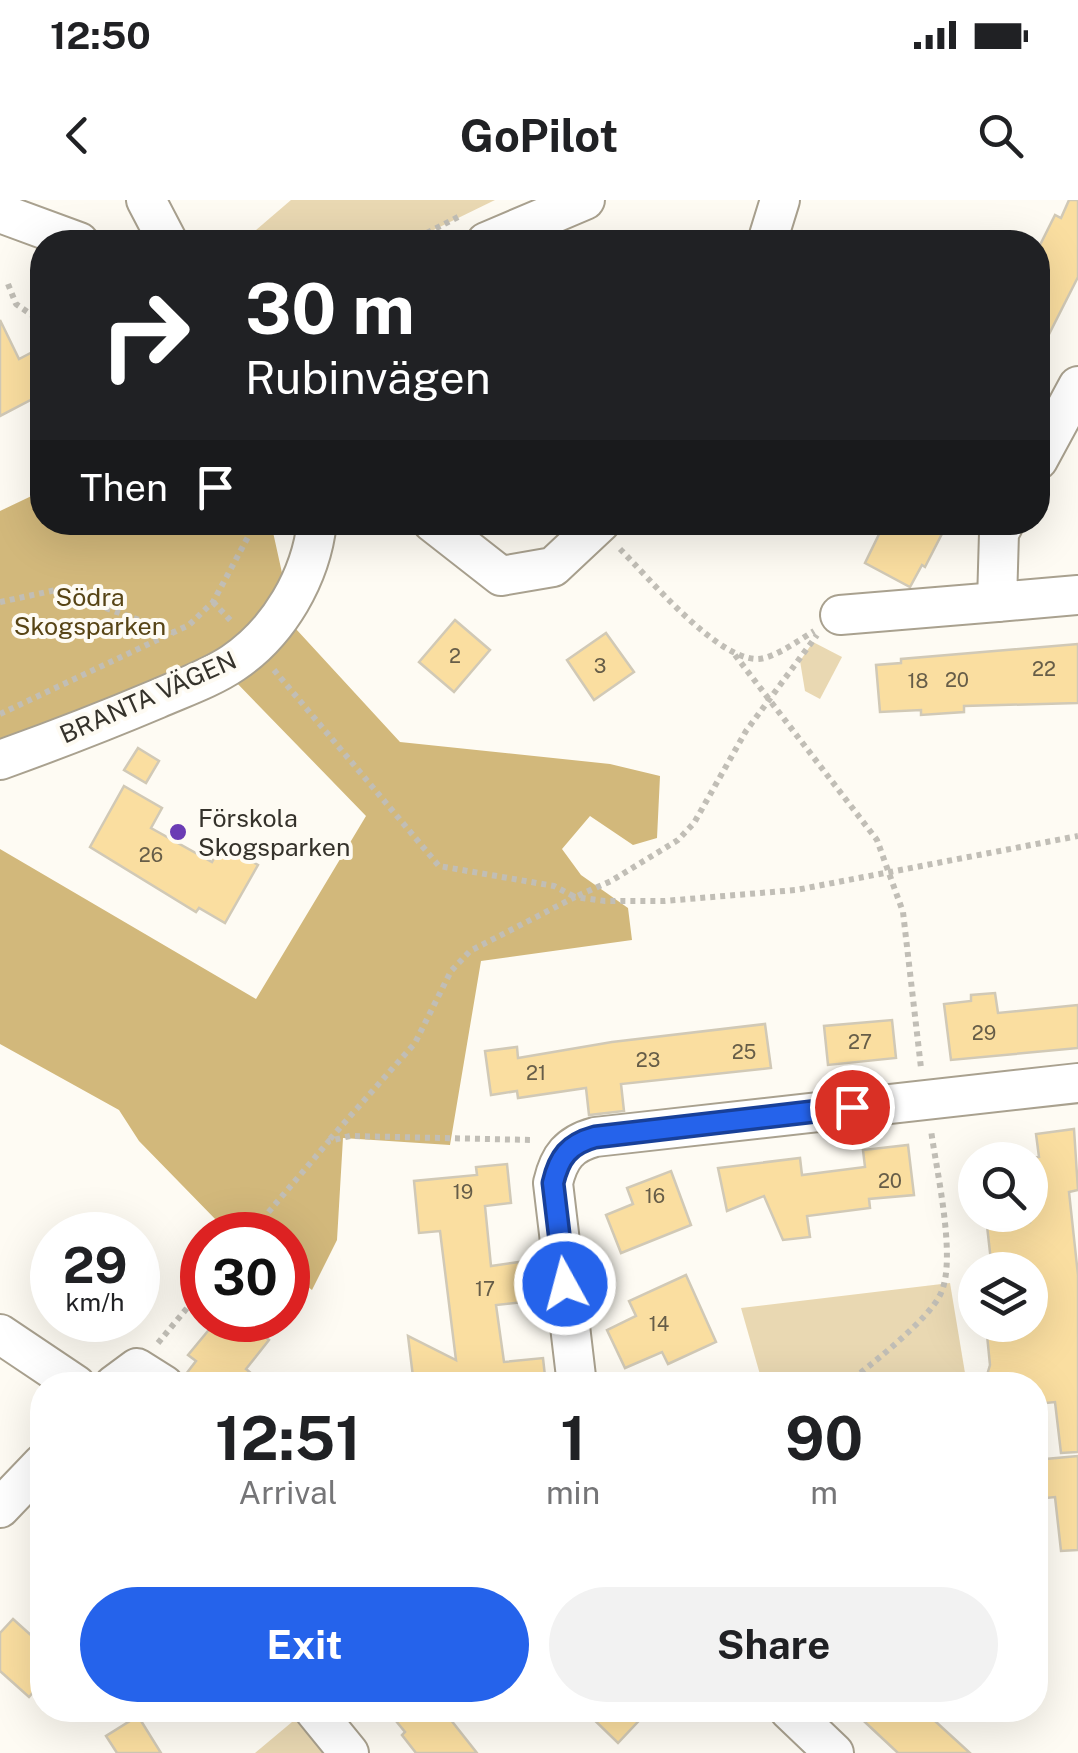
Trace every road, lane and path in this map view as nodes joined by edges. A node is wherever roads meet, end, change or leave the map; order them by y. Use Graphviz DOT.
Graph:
graph roads {
  1 [pos="146,200"];
  2 [pos="585,200"];
  3 [pos="780,200"];
  4 [pos="0,213"];
  5 [pos="475,228"];
  6 [pos="47,230"];
  7 [pos="162,230"];
  8 [pos="770,230"];
  9 [pos="8,284"];
  10 [pos="30,314"];
  11 [pos="1078,386"];
  12 [pos="1050,438"];
  13 [pos="249,535"];
  14 [pos="313,535"];
  15 [pos="449,535"];
  16 [pos="589,535"];
  17 [pos="610,535"];
  18 [pos="999,535"];
  19 [pos="1078,595"];
  20 [pos="0,602"];
  21 [pos="997,602"];
  22 [pos="832,620"];
  23 [pos="175,633"];
  24 [pos="254,646"];
  25 [pos="735,655"];
  26 [pos="770,698"];
  27 [pos="0,714"];
  28 [pos="0,760"];
  29 [pos="1078,836"];
  30 [pos="890,871"];
  31 [pos="576,897"];
  32 [pos="1078,1083"];
  33 [pos="925,1098"];
  34 [pos="329,1140"];
  35 [pos="563,1155"];
  36 [pos="268,1212"];
  37 [pos="180,1321"];
  38 [pos="0,1334"];
  39 [pos="57,1372"];
  40 [pos="143,1372"];
  41 [pos="575,1372"];
  42 [pos="860,1372"];
  43 [pos="30,1477"];
  44 [pos="0,1508"];
  45 [pos="323,1722"];
  46 [pos="802,1722"];
  47 [pos="348,1753"];
  48 [pos="834,1753"];
  1 -- 7 [label="street"];
  2 -- 5 [label="street"];
  3 -- 8 [label="street"];
  4 -- 6 [label="street"];
  9 -- 10 [label="path"];
  11 -- 12 [label="street"];
  13 -- 23 [label="path"];
  14 -- 24 [label="street, BRANTA VÄGEN"];
  15 -- 16 [label="street"];
  17 -- 25 [label="path"];
  18 -- 21 [label="street"];
  19 -- 21 [label="street"];
  20 -- 23 [label="path"];
  21 -- 22 [label="street"];
  22 -- 25 [label="path"];
  22 -- 26 [label="path"];
  23 -- 27 [label="path"];
  24 -- 28 [label="street, BRANTA VÄGEN"];
  24 -- 31 [label="path"];
  25 -- 26 [label="path"];
  26 -- 30 [label="path"];
  26 -- 31 [label="path"];
  29 -- 30 [label="path"];
  30 -- 31 [label="path"];
  30 -- 33 [label="path"];
  31 -- 34 [label="path"];
  32 -- 33 [label="street"];
  33 -- 35 [label="street"];
  33 -- 42 [label="path"];
  34 -- 35 [label="path"];
  34 -- 36 [label="path"];
  35 -- 41 [label="street"];
  37 -- 40 [label="path"];
  38 -- 39 [label="street"];
  43 -- 44 [label="street"];
  45 -- 47 [label="street"];
  46 -- 48 [label="street"];
}
